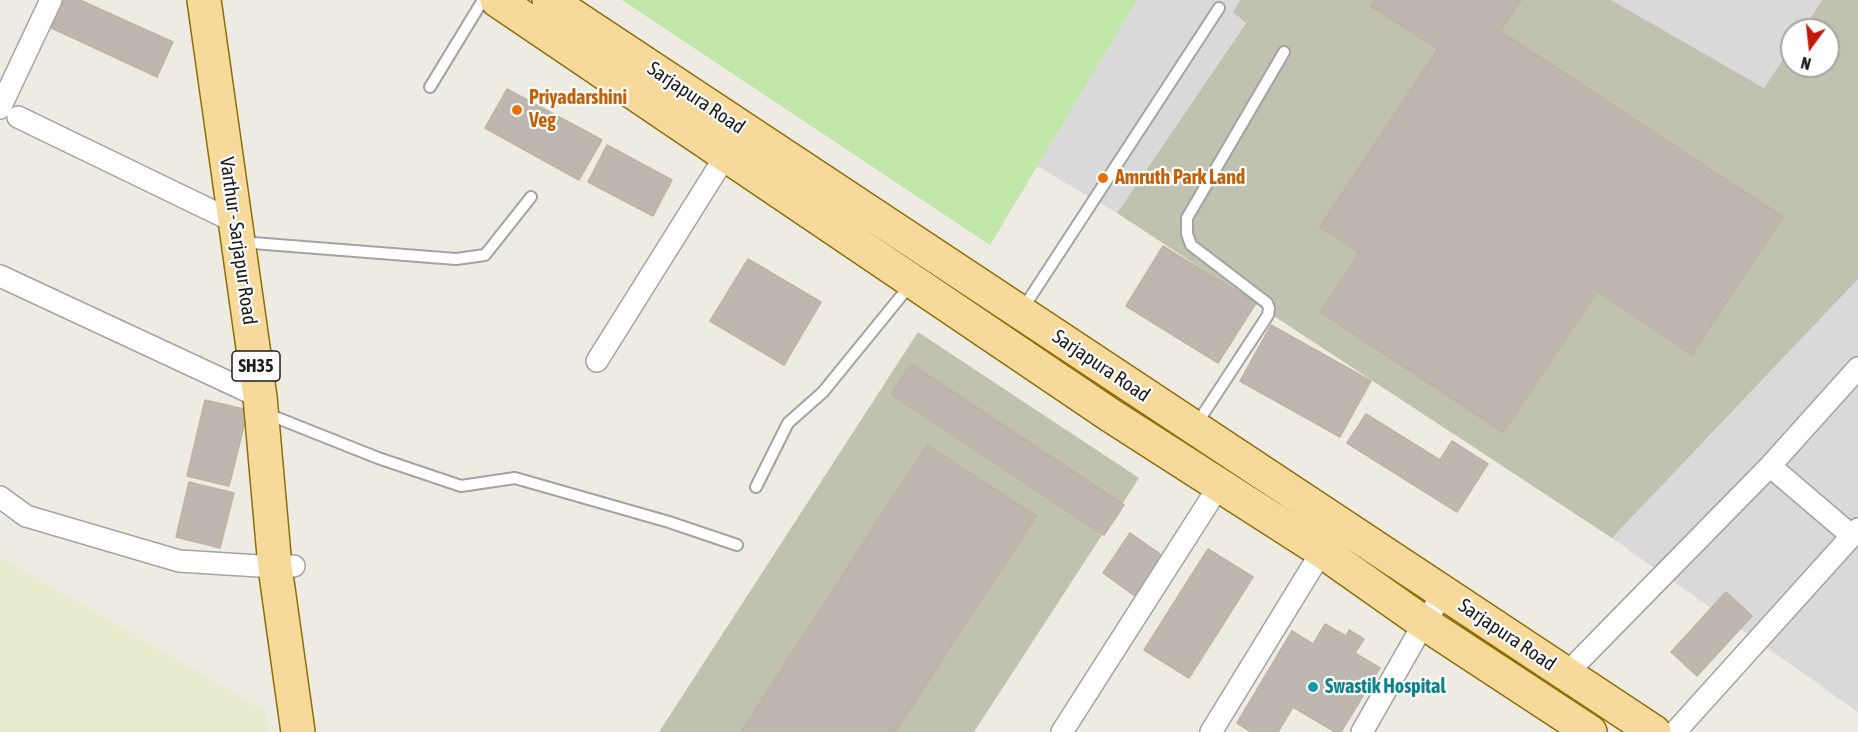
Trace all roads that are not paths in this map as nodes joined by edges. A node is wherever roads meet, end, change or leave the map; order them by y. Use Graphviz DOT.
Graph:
graph roads {
  1 [pos="51,0"];
  2 [pos="483,0"];
  3 [pos="497,0"];
  4 [pos="549,0"];
  5 [pos="219,1"];
  6 [pos="1219,8"];
  7 [pos="1284,52"];
  8 [pos="429,87"];
  9 [pos="9,112"];
  10 [pos="726,155"];
  11 [pos="531,197"];
  12 [pos="244,232"];
  13 [pos="0,276"];
  14 [pos="913,282"];
  15 [pos="1020,313"];
  16 [pos="597,361"];
  17 [pos="1858,368"];
  18 [pos="270,407"];
  19 [pos="1194,428"];
  20 [pos="1770,466"];
  21 [pos="1219,486"];
  22 [pos="756,487"];
  23 [pos="0,497"];
  24 [pos="1855,532"];
  25 [pos="737,545"];
  26 [pos="1322,551"];
  27 [pos="284,567"];
  28 [pos="1444,593"];
  29 [pos="1424,623"];
  30 [pos="1566,674"];
  31 [pos="298,732"];
  32 [pos="317,732"];
  33 [pos="1062,732"];
  34 [pos="1211,732"];
  35 [pos="1362,732"];
  36 [pos="1590,732"];
  37 [pos="1654,732"];
  38 [pos="1675,732"];
  1 -- 9 [label="street"];
  2 -- 8 [label="lane"];
  3 -- 10 [label="main road, Sarjapura Road"];
  4 -- 15 [label="main road, Sarjapura Road"];
  5 -- 12 [label="main road, Varthur - Sarjapur Road / SH35"];
  6 -- 15 [label="lane"];
  7 -- 19 [label="lane"];
  9 -- 12 [label="street"];
  10 -- 14 [label="main road, Sarjapura Road"];
  10 -- 16 [label="street"];
  11 -- 12 [label="lane"];
  12 -- 18 [label="main road, Varthur - Sarjapur Road / SH35"];
  13 -- 18 [label="street"];
  14 -- 21 [label="main road, Sarjapura Road"];
  14 -- 22 [label="lane"];
  15 -- 19 [label="main road, Sarjapura Road"];
  17 -- 20 [label="street"];
  18 -- 25 [label="lane"];
  18 -- 27 [label="main road, Varthur - Sarjapur Road / SH35"];
  19 -- 28 [label="main road, Sarjapura Road"];
  20 -- 24 [label="street"];
  20 -- 30 [label="street"];
  21 -- 26 [label="main road, Sarjapura Road"];
  21 -- 33 [label="street"];
  23 -- 27 [label="street"];
  24 -- 38 [label="street"];
  26 -- 29 [label="main road, Sarjapura Road"];
  26 -- 34 [label="street"];
  27 -- 31 [label="main road, Varthur - Sarjapur Road / SH35"];
  27 -- 32 [label="main road, Varthur - Sarjapur Road / SH35"];
  28 -- 29 [label="street"];
  28 -- 30 [label="main road, Sarjapura Road"];
  29 -- 35 [label="street"];
  29 -- 36 [label="main road, Sarjapura Road"];
  30 -- 37 [label="main road, Sarjapura Road"];
}
